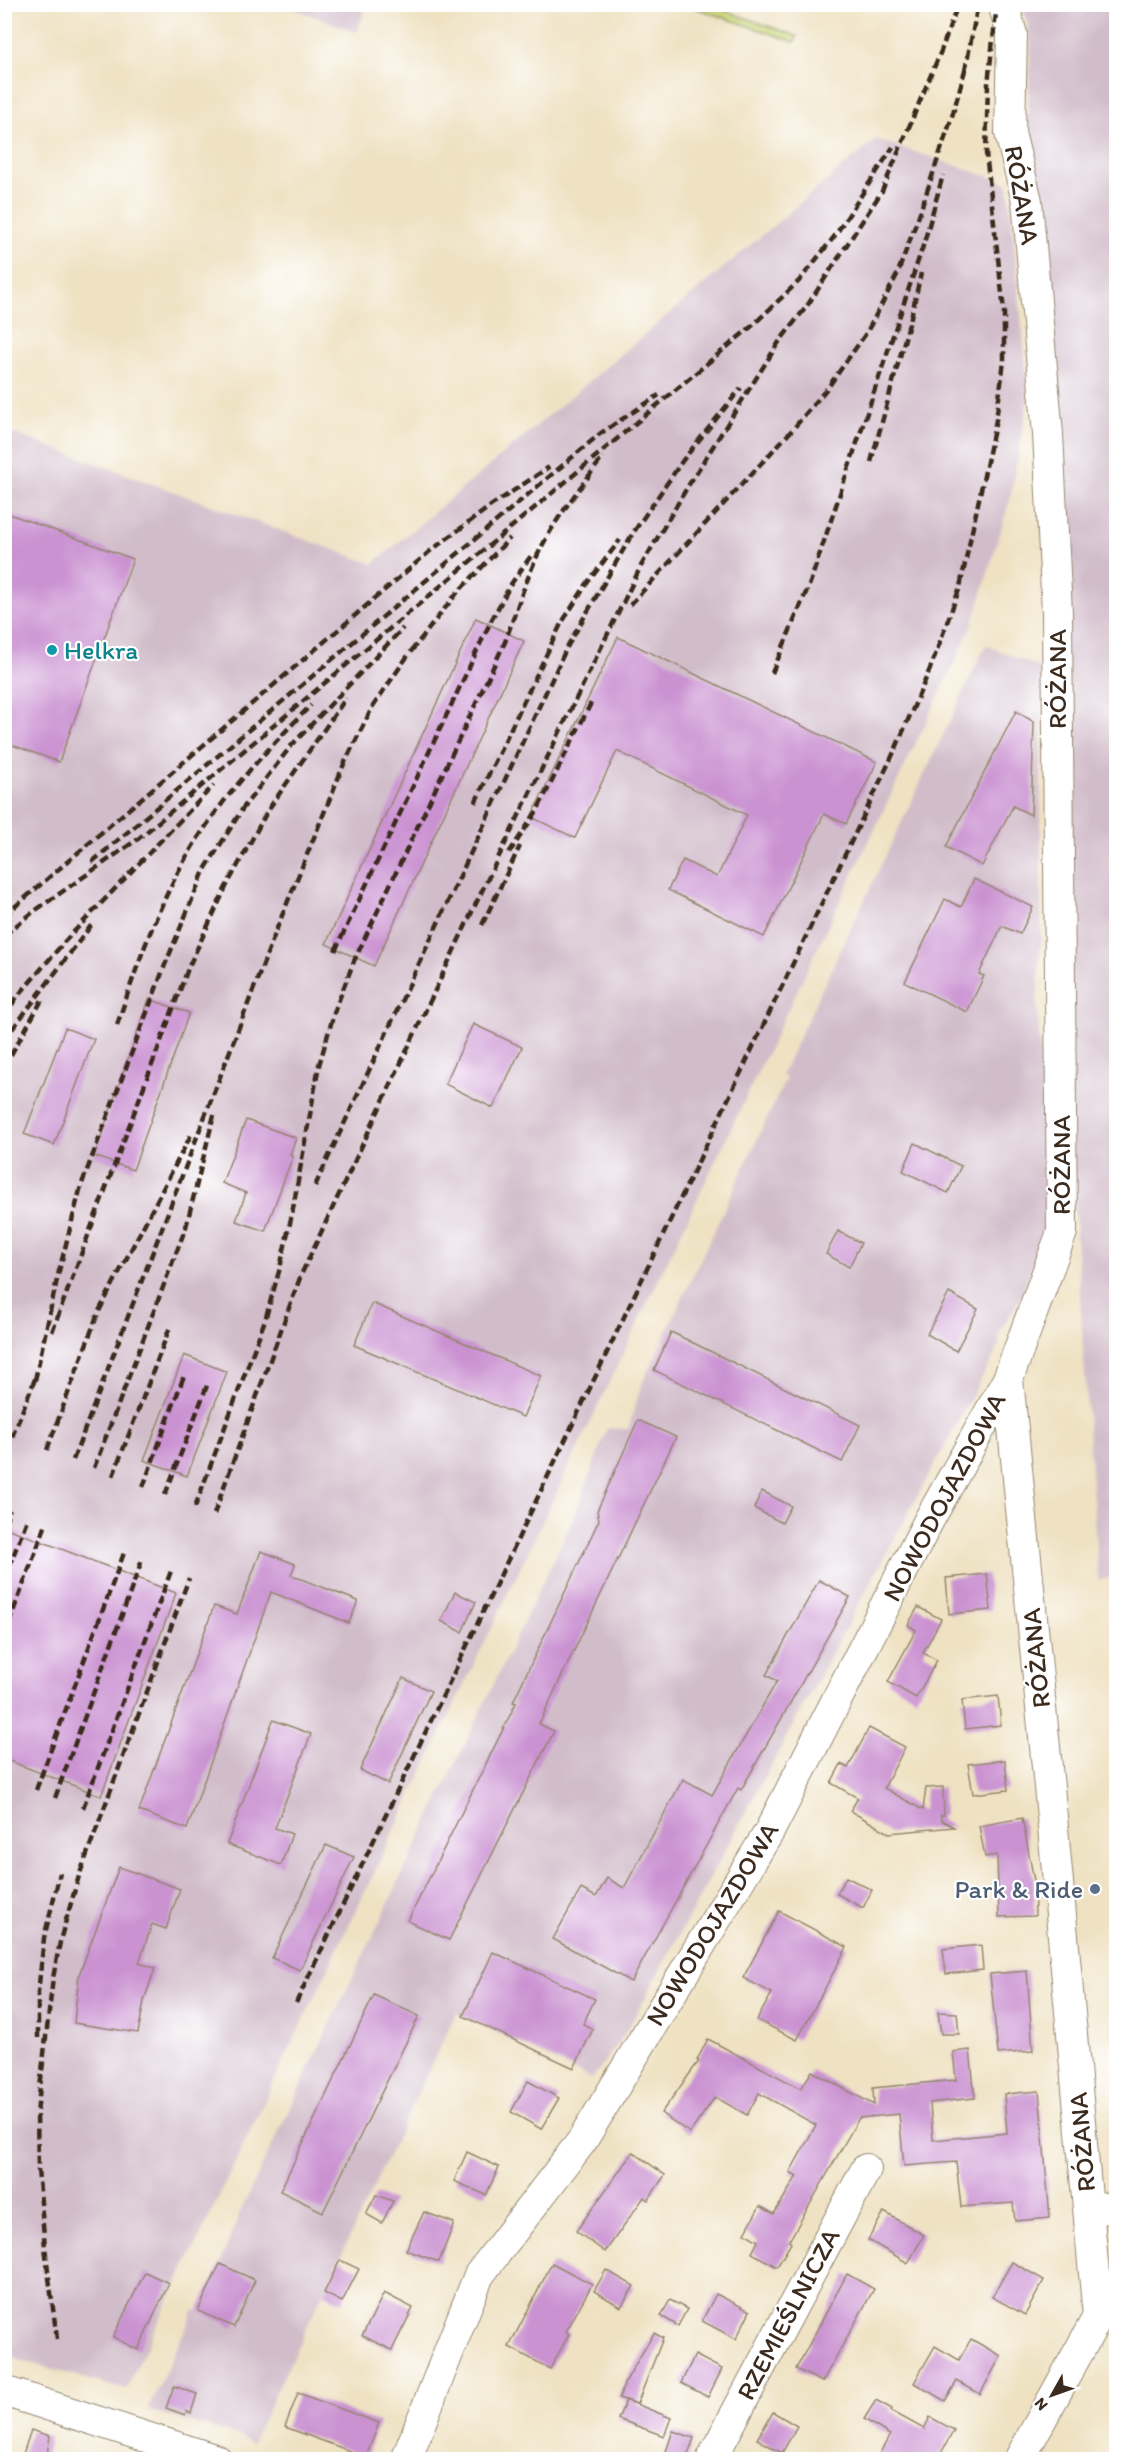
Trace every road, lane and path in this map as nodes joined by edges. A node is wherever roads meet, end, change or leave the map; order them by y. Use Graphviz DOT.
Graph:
graph roads {
  1 [pos="1003,4"];
  2 [pos="1008,1379"];
  3 [pos="866,2169"];
  4 [pos="1102,2208"];
  5 [pos="1116,2284"];
  6 [pos="1098,2317"];
  7 [pos="4,2391"];
  8 [pos="217,2460"];
  9 [pos="406,2460"];
  10 [pos="711,2460"];
  11 [pos="1019,2460"];
  1 -- 2 [label="street, RÓŻANA"];
  2 -- 4 [label="street, RÓŻANA"];
  2 -- 9 [label="street, NOWODOJAZDOWA"];
  3 -- 10 [label="street, RZEMIEŚLNICZA"];
  4 -- 6 [label="street, RÓŻANA"];
  5 -- 6 [label="street"];
  6 -- 11 [label="street"];
  7 -- 8 [label="street"];
}
